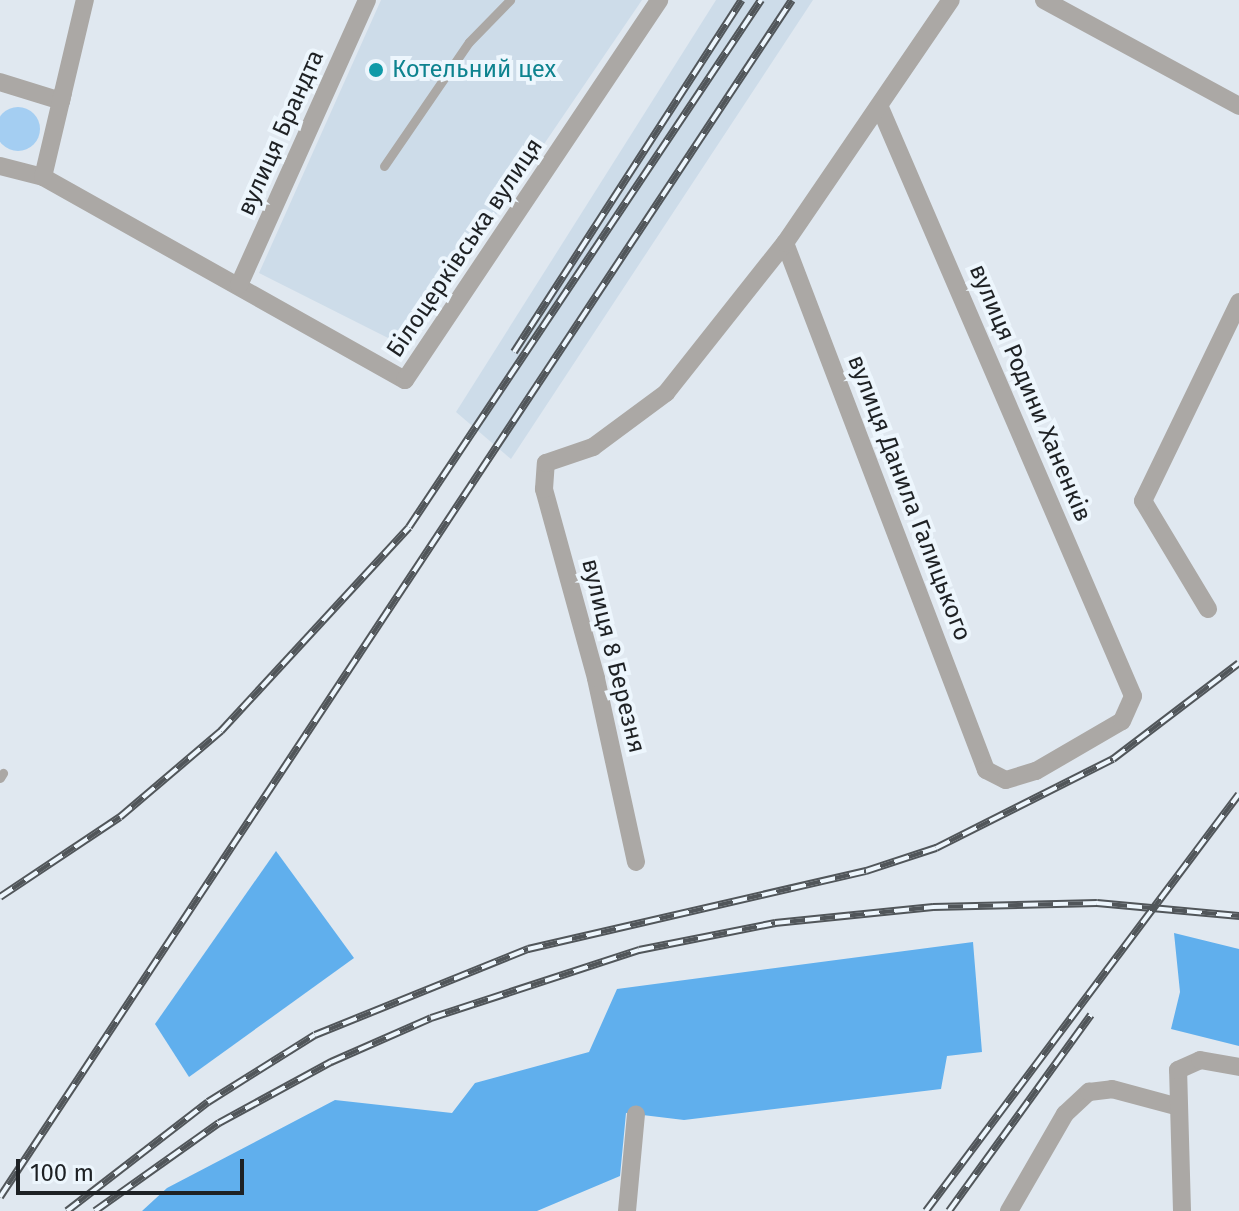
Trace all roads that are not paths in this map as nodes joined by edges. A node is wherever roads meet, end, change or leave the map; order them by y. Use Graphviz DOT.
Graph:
graph roads {
  1 [pos="85,0"];
  2 [pos="367,0"];
  3 [pos="510,0"];
  4 [pos="659,0"];
  5 [pos="951,0"];
  6 [pos="1044,0"];
  7 [pos="0,82"];
  8 [pos="61,101"];
  9 [pos="1239,106"];
  10 [pos="881,110"];
  11 [pos="0,166"];
  12 [pos="384,166"];
  13 [pos="43,177"];
  14 [pos="785,243"];
  15 [pos="239,285"];
  16 [pos="1239,302"];
  17 [pos="1208,609"];
  18 [pos="986,770"];
  19 [pos="636,862"];
  20 [pos="1239,1067"];
  21 [pos="1175,1106"];
  22 [pos="636,1114"];
  23 [pos="627,1211"];
  24 [pos="1009,1211"];
  25 [pos="1182,1211"];
  1 -- 8 [label="street"];
  2 -- 15 [label="street, вулиця Брандта"];
  3 -- 12 [label="lane"];
  4 -- 15 [label="street, Білоцерківська вулиця"];
  5 -- 10 [label="street"];
  6 -- 9 [label="street"];
  7 -- 8 [label="street"];
  8 -- 13 [label="street"];
  10 -- 14 [label="street"];
  10 -- 18 [label="street, вулиця Родини Ханенків"];
  11 -- 13 [label="street, Білоцерківська вулиця"];
  13 -- 15 [label="street, Білоцерківська вулиця"];
  14 -- 18 [label="street, вулиця Данила Галицького"];
  14 -- 19 [label="street, вулиця 8 Березня"];
  16 -- 17 [label="street"];
  20 -- 21 [label="street"];
  21 -- 24 [label="street"];
  21 -- 25 [label="street"];
  22 -- 23 [label="street"];
}
